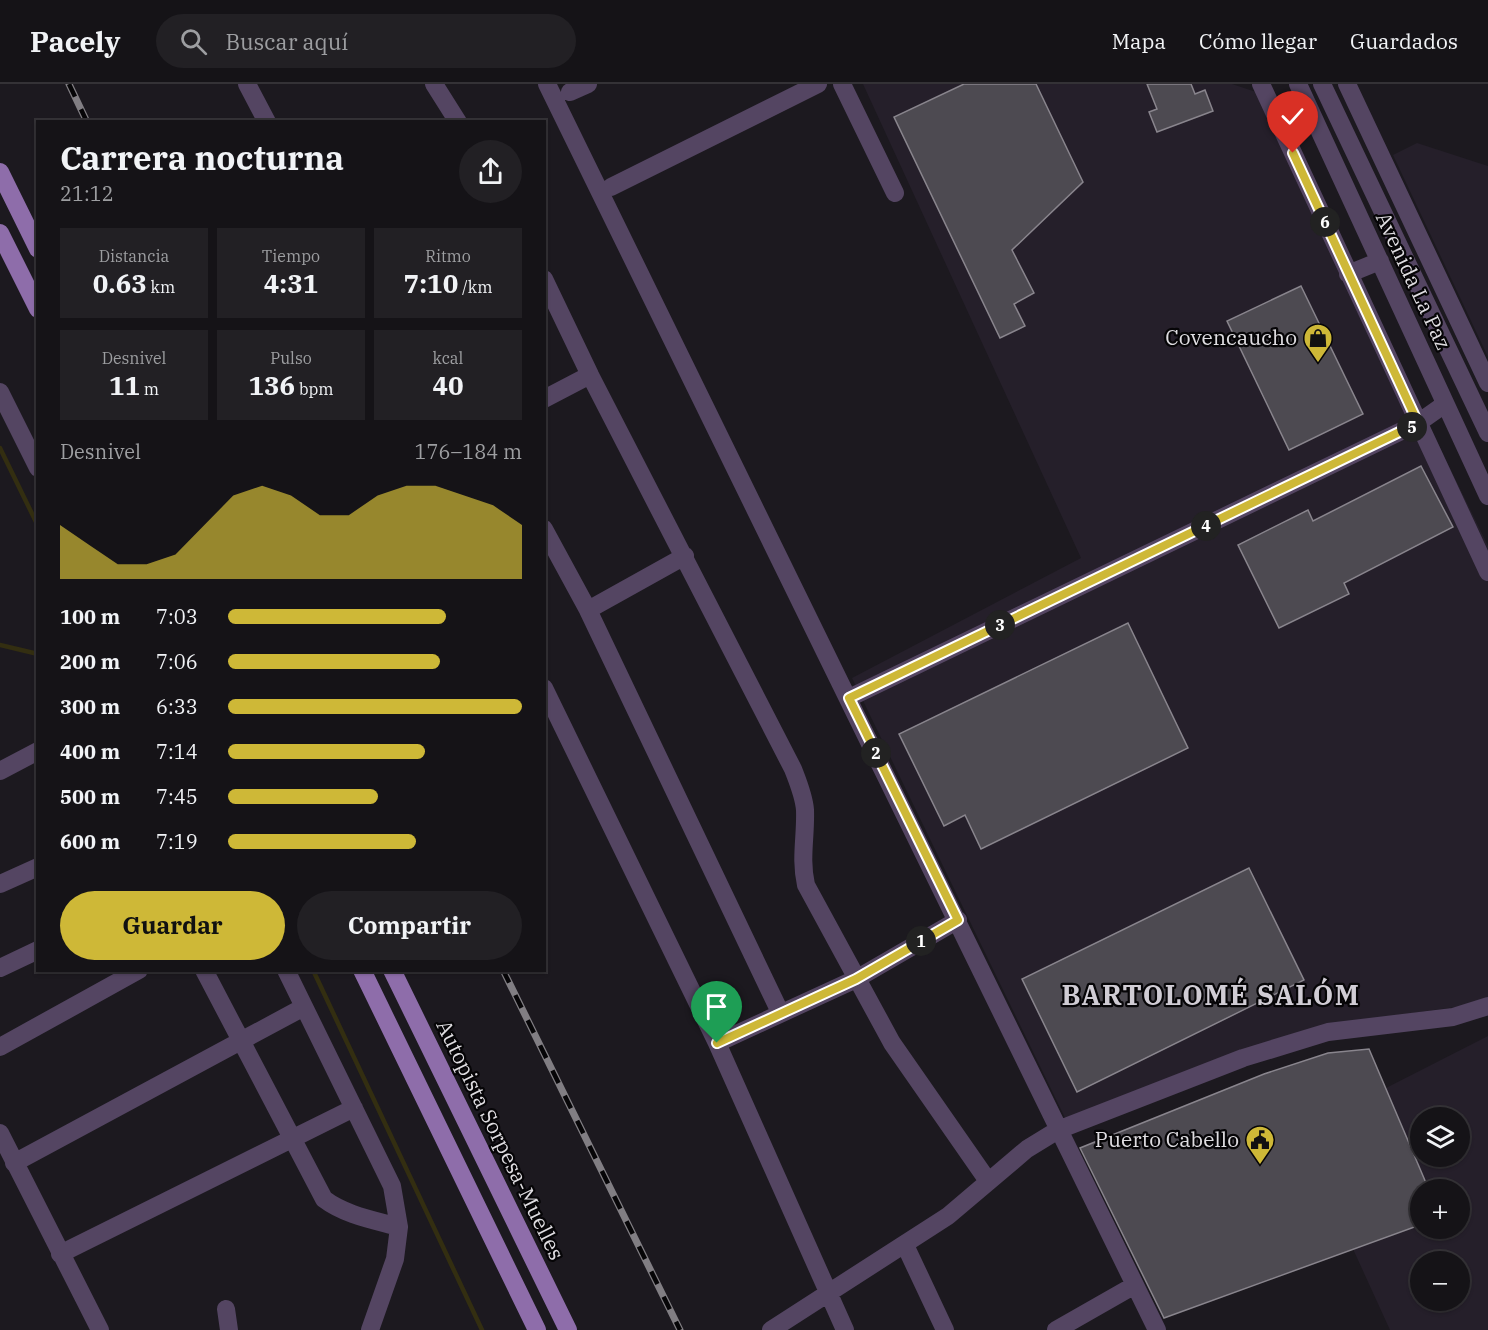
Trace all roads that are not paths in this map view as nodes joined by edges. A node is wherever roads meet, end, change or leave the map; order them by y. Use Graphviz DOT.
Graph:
graph roads {
  1 [pos="247,84"];
  2 [pos="434,84"];
  3 [pos="548,84"];
  4 [pos="588,84"];
  5 [pos="818,84"];
  6 [pos="842,84"];
  7 [pos="1261,84"];
  8 [pos="1298,84"];
  9 [pos="1322,84"];
  10 [pos="1347,84"];
  11 [pos="570,92"];
  12 [pos="266,120"];
  13 [pos="457,120"];
  14 [pos="0,172"];
  15 [pos="611,187"];
  16 [pos="895,193"];
  17 [pos="0,233"];
  18 [pos="36,245"];
  19 [pos="1380,261"];
  20 [pos="1348,274"];
  21 [pos="546,283"];
  22 [pos="36,305"];
  23 [pos="590,375"];
  24 [pos="1488,383"];
  25 [pos="0,392"];
  26 [pos="546,398"];
  27 [pos="1445,404"];
  28 [pos="1418,423"];
  29 [pos="1488,433"];
  30 [pos="36,464"];
  31 [pos="1488,496"];
  32 [pos="546,533"];
  33 [pos="685,556"];
  34 [pos="1488,572"];
  35 [pos="588,610"];
  36 [pos="546,692"];
  37 [pos="849,698"];
  38 [pos="36,752"];
  39 [pos="0,771"];
  40 [pos="36,868"];
  41 [pos="0,885"];
  42 [pos="958,920"];
  43 [pos="36,951"];
  44 [pos="0,968"];
  45 [pos="136,972"];
  46 [pos="205,972"];
  47 [pos="287,972"];
  48 [pos="363,972"];
  49 [pos="393,972"];
  50 [pos="856,979"];
  51 [pos="1488,1006"];
  52 [pos="304,1007"];
  53 [pos="780,1012"];
  54 [pos="240,1040"];
  55 [pos="717,1043"];
  56 [pos="0,1047"];
  57 [pos="354,1108"];
  58 [pos="1058,1130"];
  59 [pos="0,1133"];
  60 [pos="291,1138"];
  61 [pos="14,1163"];
  62 [pos="987,1181"];
  63 [pos="399,1227"];
  64 [pos="905,1245"];
  65 [pos="60,1254"];
  66 [pos="1135,1285"];
  67 [pos="827,1293"];
  68 [pos="226,1309"];
  69 [pos="100,1330"];
  70 [pos="229,1330"];
  71 [pos="370,1330"];
  72 [pos="537,1330"];
  73 [pos="568,1330"];
  74 [pos="771,1330"];
  75 [pos="845,1330"];
  76 [pos="945,1330"];
  77 [pos="1056,1330"];
  78 [pos="1157,1330"];
  1 -- 12 [label="street"];
  2 -- 13 [label="street"];
  3 -- 37 [label="street"];
  4 -- 11 [label="street"];
  5 -- 15 [label="street"];
  6 -- 16 [label="street"];
  7 -- 20 [label="street"];
  8 -- 19 [label="street, Avenida La Paz"];
  9 -- 29 [label="street, Avenida La Paz"];
  10 -- 24 [label="street"];
  14 -- 18 [label="main road"];
  17 -- 22 [label="main road"];
  19 -- 20 [label="street"];
  19 -- 27 [label="street, Avenida La Paz"];
  20 -- 28 [label="street"];
  21 -- 23 [label="street"];
  23 -- 26 [label="street"];
  23 -- 33 [label="street"];
  25 -- 30 [label="street"];
  27 -- 28 [label="street"];
  27 -- 31 [label="street, Avenida La Paz"];
  28 -- 34 [label="street"];
  28 -- 37 [label="street"];
  32 -- 35 [label="street"];
  33 -- 35 [label="street"];
  33 -- 50 [label="street"];
  35 -- 53 [label="street"];
  36 -- 55 [label="street"];
  37 -- 42 [label="street"];
  38 -- 39 [label="street"];
  40 -- 41 [label="street"];
  42 -- 50 [label="street"];
  42 -- 58 [label="street"];
  43 -- 44 [label="street"];
  45 -- 56 [label="street"];
  46 -- 54 [label="street"];
  47 -- 52 [label="street"];
  48 -- 72 [label="main road"];
  49 -- 73 [label="main road, Autopista Sorpesa-Muelles"];
  50 -- 53 [label="street"];
  50 -- 62 [label="street"];
  51 -- 58 [label="street"];
  52 -- 54 [label="street"];
  52 -- 57 [label="street"];
  53 -- 55 [label="street"];
  54 -- 60 [label="street"];
  54 -- 61 [label="street"];
  55 -- 67 [label="street"];
  57 -- 60 [label="street"];
  57 -- 63 [label="street"];
  58 -- 62 [label="street"];
  58 -- 66 [label="street"];
  59 -- 61 [label="street"];
  60 -- 63 [label="street"];
  60 -- 65 [label="street"];
  61 -- 65 [label="street"];
  62 -- 64 [label="street"];
  63 -- 71 [label="street"];
  64 -- 67 [label="street"];
  64 -- 76 [label="street"];
  65 -- 69 [label="street"];
  66 -- 77 [label="street"];
  66 -- 78 [label="street"];
  67 -- 74 [label="street"];
  67 -- 75 [label="street"];
  68 -- 70 [label="street"];
}
